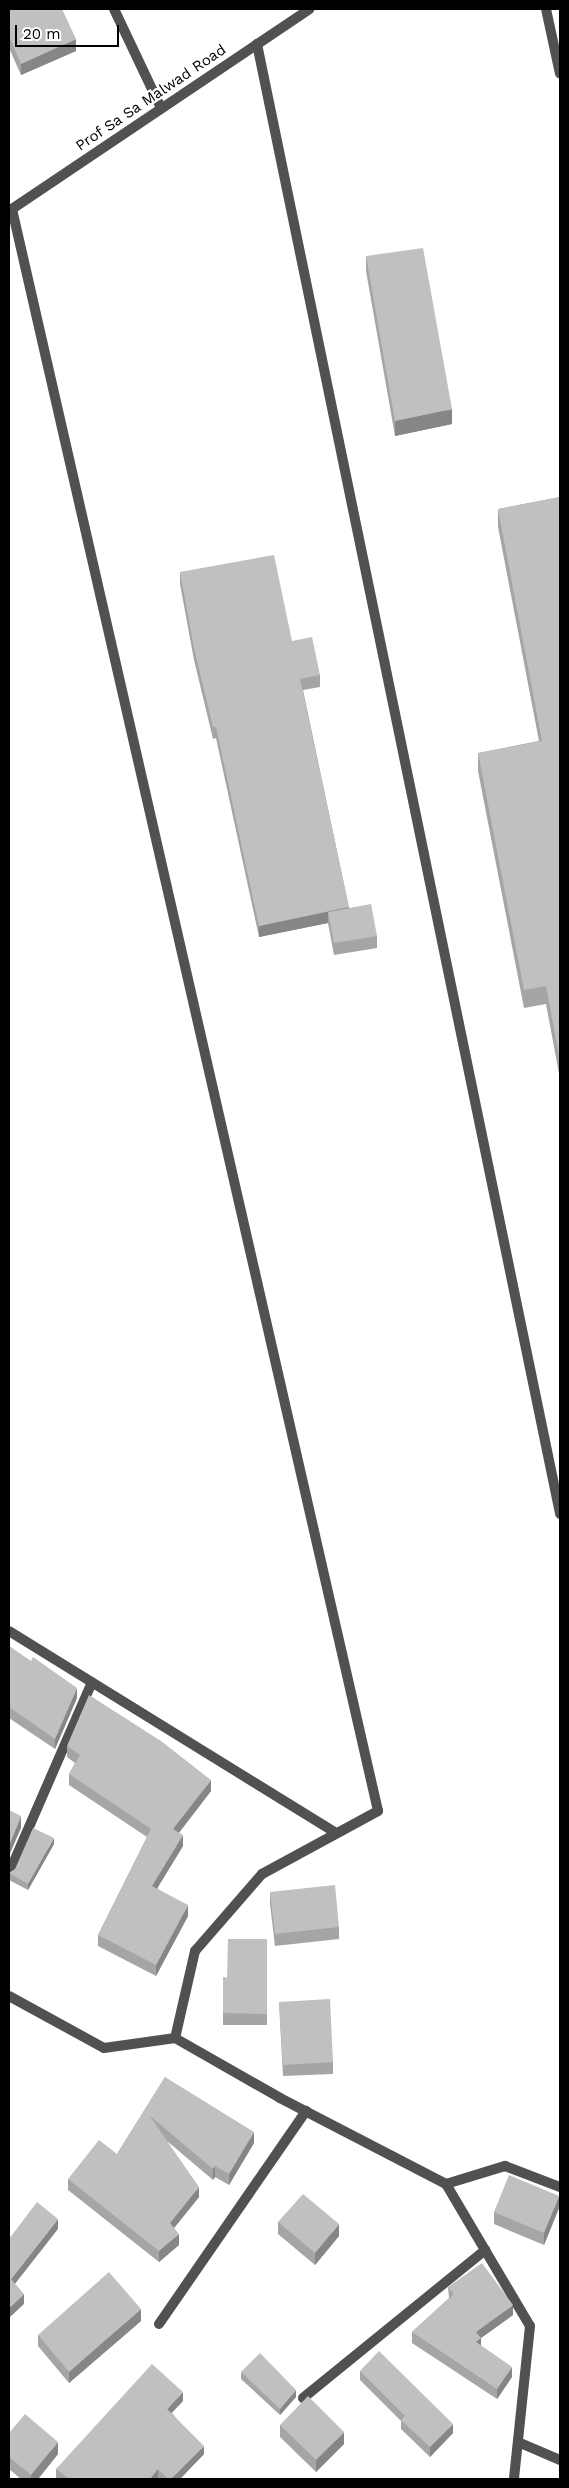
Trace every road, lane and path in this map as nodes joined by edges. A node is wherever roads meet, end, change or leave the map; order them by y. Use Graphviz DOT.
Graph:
graph roads {
  1 [pos="114,9"];
  2 [pos="310,9"];
  3 [pos="546,9"];
  4 [pos="257,44"];
  5 [pos="560,74"];
  6 [pos="162,108"];
  7 [pos="10,210"];
  8 [pos="560,1514"];
  9 [pos="9,1631"];
  10 [pos="92,1682"];
  11 [pos="336,1834"];
  12 [pos="9,1873"];
  13 [pos="9,1996"];
  14 [pos="175,2038"];
  15 [pos="306,2111"];
  16 [pos="446,2184"];
  17 [pos="560,2187"];
  18 [pos="485,2250"];
  19 [pos="159,2324"];
  20 [pos="302,2398"];
  21 [pos="518,2442"];
  22 [pos="560,2460"];
  23 [pos="514,2479"];
  1 -- 6 [label="street"];
  2 -- 4 [label="street, Prof Sa Sa Malwad Road"];
  3 -- 5 [label="street"];
  4 -- 6 [label="street, Prof Sa Sa Malwad Road"];
  4 -- 8 [label="street"];
  6 -- 7 [label="street, Prof Sa Sa Malwad Road"];
  7 -- 11 [label="street"];
  9 -- 10 [label="street"];
  10 -- 11 [label="street"];
  10 -- 12 [label="street"];
  11 -- 14 [label="street"];
  13 -- 14 [label="street"];
  14 -- 15 [label="street"];
  15 -- 16 [label="street"];
  15 -- 19 [label="street"];
  16 -- 17 [label="street"];
  16 -- 18 [label="street"];
  18 -- 20 [label="street"];
  18 -- 21 [label="street"];
  21 -- 22 [label="street"];
  21 -- 23 [label="street"];
}
